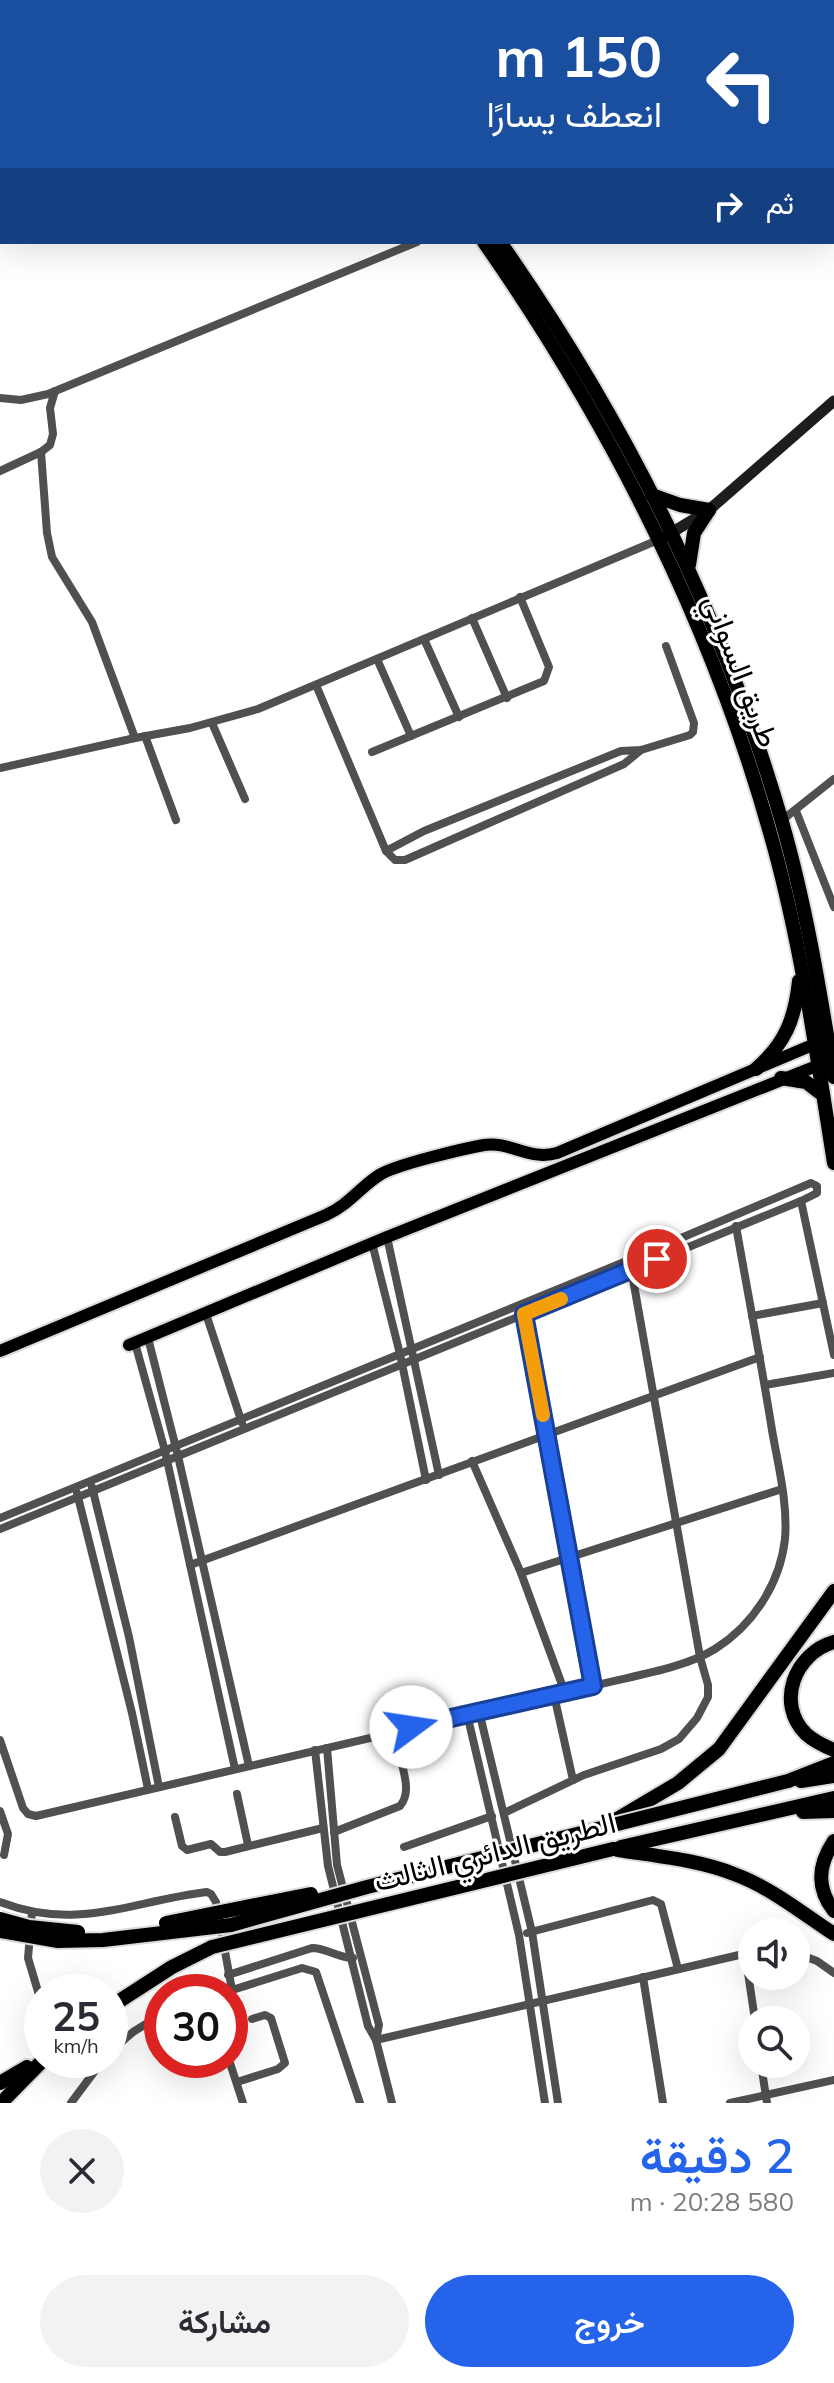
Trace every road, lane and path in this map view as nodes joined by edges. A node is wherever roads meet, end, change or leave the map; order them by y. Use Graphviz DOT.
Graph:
graph roads {
  1 [pos="412,244"];
  2 [pos="485,244"];
  3 [pos="501,244"];
  4 [pos="55,391"];
  5 [pos="0,398"];
  6 [pos="834,401"];
  7 [pos="41,452"];
  8 [pos="0,471"];
  9 [pos="652,495"];
  10 [pos="709,510"];
  11 [pos="665,536"];
  12 [pos="690,574"];
  13 [pos="520,597"];
  14 [pos="472,618"];
  15 [pos="424,639"];
  16 [pos="666,646"];
  17 [pos="377,659"];
  18 [pos="316,685"];
  19 [pos="507,698"];
  20 [pos="459,717"];
  21 [pos="212,723"];
  22 [pos="145,736"];
  23 [pos="411,736"];
  24 [pos="135,738"];
  25 [pos="641,750"];
  26 [pos="372,752"];
  27 [pos="0,768"];
  28 [pos="834,779"];
  29 [pos="767,798"];
  30 [pos="245,799"];
  31 [pos="796,811"];
  32 [pos="176,820"];
  33 [pos="781,821"];
  34 [pos="386,851"];
  35 [pos="834,907"];
  36 [pos="801,965"];
  37 [pos="825,1040"];
  38 [pos="828,1062"];
  39 [pos="756,1069"];
  40 [pos="834,1077"];
  41 [pos="781,1078"];
  42 [pos="823,1095"];
  43 [pos="626,1124"];
  44 [pos="631,1141"];
  45 [pos="834,1163"];
  46 [pos="801,1201"];
  47 [pos="736,1226"];
  48 [pos="387,1237"];
  49 [pos="372,1243"];
  50 [pos="630,1265"];
  51 [pos="823,1303"];
  52 [pos="523,1309"];
  53 [pos="206,1314"];
  54 [pos="752,1316"];
  55 [pos="148,1338"];
  56 [pos="132,1344"];
  57 [pos="0,1351"];
  58 [pos="414,1354"];
  59 [pos="834,1355"];
  60 [pos="760,1357"];
  61 [pos="401,1359"];
  62 [pos="834,1373"];
  63 [pos="765,1385"];
  64 [pos="654,1396"];
  65 [pos="242,1425"];
  66 [pos="547,1435"];
  67 [pos="177,1451"];
  68 [pos="166,1456"];
  69 [pos="472,1461"];
  70 [pos="439,1475"];
  71 [pos="426,1480"];
  72 [pos="92,1486"];
  73 [pos="782,1489"];
  74 [pos="77,1492"];
  75 [pos="0,1518"];
  76 [pos="676,1521"];
  77 [pos="0,1529"];
  78 [pos="569,1556"];
  79 [pos="202,1561"];
  80 [pos="190,1565"];
  81 [pos="521,1573"];
  82 [pos="834,1591"];
  83 [pos="834,1642"];
  84 [pos="700,1657"];
  85 [pos="593,1686"];
  86 [pos="565,1693"];
  87 [pos="554,1695"];
  88 [pos="479,1711"];
  89 [pos="467,1714"];
  90 [pos="0,1740"];
  91 [pos="327,1748"];
  92 [pos="315,1750"];
  93 [pos="834,1750"];
  94 [pos="400,1755"];
  95 [pos="834,1763"];
  96 [pos="249,1766"];
  97 [pos="235,1769"];
  98 [pos="834,1776"];
  99 [pos="573,1780"];
  100 [pos="788,1781"];
  101 [pos="159,1787"];
  102 [pos="148,1789"];
  103 [pos="237,1794"];
  104 [pos="834,1798"];
  105 [pos="790,1810"];
  106 [pos="0,1811"];
  107 [pos="834,1811"];
  108 [pos="504,1813"];
  109 [pos="492,1816"];
  110 [pos="175,1817"];
  111 [pos="323,1828"];
  112 [pos="595,1831"];
  113 [pos="334,1832"];
  114 [pos="834,1841"];
  115 [pos="248,1845"];
  116 [pos="404,1847"];
  117 [pos="613,1849"];
  118 [pos="4,1855"];
  119 [pos="367,1887"];
  120 [pos="0,1902"];
  121 [pos="834,1911"];
  122 [pos="32,1912"];
  123 [pos="0,1919"];
  124 [pos="0,1931"];
  125 [pos="532,1932"];
  126 [pos="834,1934"];
  127 [pos="519,1935"];
  128 [pos="738,1955"];
  129 [pos="356,1958"];
  130 [pos="810,1958"];
  131 [pos="678,1969"];
  132 [pos="834,1973"];
  133 [pos="33,1974"];
  134 [pos="228,1974"];
  135 [pos="231,1974"];
  136 [pos="643,1977"];
  137 [pos="248,1985"];
  138 [pos="128,1995"];
  139 [pos="544,1999"];
  140 [pos="530,2003"];
  141 [pos="252,2019"];
  142 [pos="376,2040"];
  143 [pos="24,2069"];
  144 [pos="24,2078"];
  145 [pos="89,2078"];
  146 [pos="236,2078"];
  147 [pos="763,2078"];
  148 [pos="834,2080"];
  149 [pos="237,2082"];
  150 [pos="0,2083"];
  151 [pos="766,2099"];
  152 [pos="1,2103"];
  153 [pos="71,2103"];
  154 [pos="243,2103"];
  155 [pos="360,2103"];
  156 [pos="392,2103"];
  157 [pos="545,2103"];
  158 [pos="558,2103"];
  159 [pos="663,2103"];
  160 [pos="730,2103"];
  1 -- 4 [label="street"];
  2 -- 11 [label="highway, طريق السواني"];
  3 -- 9 [label="highway, طريق السواني"];
  4 -- 5 [label="street"];
  4 -- 7 [label="street"];
  6 -- 10 [label="street"];
  7 -- 8 [label="street"];
  7 -- 24 [label="street"];
  9 -- 10 [label="highway"];
  9 -- 11 [label="highway, طريق السواني"];
  10 -- 11 [label="street"];
  10 -- 12 [label="highway"];
  11 -- 12 [label="highway, طريق السواني"];
  11 -- 13 [label="street"];
  11 -- 29 [label="highway, طريق السواني"];
  12 -- 29 [label="highway, طريق السواني"];
  13 -- 14 [label="street"];
  13 -- 19 [label="street"];
  14 -- 15 [label="street"];
  14 -- 19 [label="street"];
  15 -- 17 [label="street"];
  15 -- 20 [label="street"];
  16 -- 25 [label="street"];
  17 -- 18 [label="street"];
  17 -- 23 [label="street"];
  18 -- 21 [label="street"];
  18 -- 34 [label="street"];
  19 -- 20 [label="street"];
  20 -- 23 [label="street"];
  21 -- 22 [label="street"];
  21 -- 30 [label="street"];
  22 -- 24 [label="street"];
  22 -- 32 [label="street"];
  23 -- 26 [label="street"];
  24 -- 27 [label="street"];
  25 -- 34 [label="street"];
  25 -- 34 [label="street"];
  28 -- 31 [label="street"];
  29 -- 33 [label="highway, طريق السواني"];
  29 -- 36 [label="highway, طريق السواني"];
  31 -- 33 [label="street"];
  31 -- 35 [label="street"];
  33 -- 37 [label="highway, طريق السواني"];
  36 -- 37 [label="highway, طريق السواني"];
  36 -- 39 [label="highway"];
  37 -- 38 [label="highway, طريق السواني"];
  37 -- 39 [label="main road"];
  38 -- 40 [label="highway, طريق السواني"];
  38 -- 41 [label="main road"];
  38 -- 42 [label="highway, طريق السواني"];
  39 -- 43 [label="main road"];
  41 -- 42 [label="highway"];
  41 -- 44 [label="main road"];
  42 -- 45 [label="highway, طريق السواني"];
  43 -- 44 [label="main road"];
  43 -- 57 [label="main road"];
  44 -- 48 [label="main road"];
  46 -- 47 [label="street"];
  46 -- 50 [label="street"];
  46 -- 51 [label="street"];
  47 -- 50 [label="street"];
  47 -- 54 [label="street"];
  48 -- 49 [label="main road"];
  48 -- 58 [label="street"];
  49 -- 53 [label="main road"];
  49 -- 61 [label="street"];
  50 -- 52 [label="street"];
  50 -- 64 [label="street"];
  51 -- 54 [label="street"];
  51 -- 59 [label="street"];
  52 -- 58 [label="street"];
  52 -- 66 [label="street"];
  53 -- 55 [label="main road"];
  53 -- 65 [label="street"];
  54 -- 60 [label="street"];
  55 -- 56 [label="main road"];
  55 -- 67 [label="street"];
  56 -- 68 [label="street"];
  58 -- 61 [label="street"];
  58 -- 70 [label="street"];
  60 -- 63 [label="street"];
  60 -- 64 [label="street"];
  61 -- 65 [label="street"];
  61 -- 71 [label="street"];
  62 -- 63 [label="street"];
  63 -- 73 [label="street"];
  64 -- 66 [label="street"];
  64 -- 76 [label="street"];
  65 -- 67 [label="street"];
  66 -- 69 [label="street"];
  66 -- 78 [label="street"];
  67 -- 68 [label="street"];
  67 -- 79 [label="street"];
  68 -- 72 [label="street"];
  68 -- 80 [label="street"];
  69 -- 70 [label="street"];
  69 -- 81 [label="street"];
  70 -- 71 [label="street"];
  71 -- 79 [label="street"];
  72 -- 74 [label="street"];
  72 -- 101 [label="street"];
  73 -- 76 [label="street"];
  73 -- 84 [label="street"];
  74 -- 75 [label="street"];
  74 -- 77 [label="street"];
  74 -- 102 [label="street"];
  76 -- 78 [label="street"];
  76 -- 84 [label="street"];
  78 -- 81 [label="street"];
  78 -- 85 [label="street"];
  79 -- 80 [label="street"];
  79 -- 96 [label="street"];
  80 -- 97 [label="street"];
  81 -- 86 [label="street"];
  82 -- 112 [label="highway, bridge"];
  83 -- 93 [label="highway"];
  84 -- 85 [label="street"];
  84 -- 99 [label="street"];
  85 -- 86 [label="street"];
  86 -- 87 [label="street"];
  87 -- 88 [label="street"];
  87 -- 99 [label="street"];
  88 -- 89 [label="street"];
  88 -- 108 [label="street"];
  89 -- 91 [label="street"];
  89 -- 109 [label="street"];
  90 -- 102 [label="street"];
  91 -- 92 [label="street"];
  91 -- 113 [label="street"];
  92 -- 96 [label="street"];
  92 -- 111 [label="street"];
  94 -- 113 [label="street"];
  95 -- 100 [label="highway, الطريق الدائري الثالث"];
  96 -- 97 [label="street"];
  97 -- 101 [label="street"];
  98 -- 100 [label="highway, الطريق الدائري الثالث"];
  99 -- 108 [label="street"];
  100 -- 112 [label="highway, الطريق الدائري الثالث, bridge"];
  101 -- 102 [label="street"];
  103 -- 115 [label="street"];
  104 -- 105 [label="highway, الطريق الدائري الثالث"];
  105 -- 107 [label="highway, الطريق الدائري الثالث"];
  105 -- 117 [label="highway, الطريق الدائري الثالث"];
  106 -- 118 [label="street"];
  108 -- 125 [label="street"];
  109 -- 116 [label="street"];
  109 -- 127 [label="street"];
  110 -- 115 [label="street"];
  111 -- 115 [label="street"];
  111 -- 129 [label="street"];
  112 -- 119 [label="highway, الطريق الدائري الثالث, bridge"];
  113 -- 129 [label="street"];
  114 -- 121 [label="highway"];
  117 -- 126 [label="highway"];
  117 -- 138 [label="highway, الطريق الدائري الثالث, bridge"];
  119 -- 123 [label="highway, bridge"];
  119 -- 124 [label="highway, الطريق الدائري الثالث, bridge"];
  120 -- 122 [label="street"];
  122 -- 133 [label="street"];
  122 -- 134 [label="street"];
  125 -- 127 [label="street"];
  125 -- 131 [label="street"];
  125 -- 139 [label="street"];
  127 -- 140 [label="street"];
  128 -- 131 [label="street"];
  129 -- 135 [label="street"];
  129 -- 142 [label="street"];
  130 -- 132 [label="street"];
  131 -- 136 [label="street"];
  136 -- 139 [label="street"];
  136 -- 159 [label="street"];
  137 -- 155 [label="street"];
  139 -- 140 [label="street"];
  139 -- 158 [label="street"];
  140 -- 142 [label="street"];
  140 -- 157 [label="street"];
  141 -- 149 [label="street"];
  142 -- 156 [label="street"];
  143 -- 150 [label="highway"];
  144 -- 152 [label="highway"];
  145 -- 153 [label="street"];
  146 -- 149 [label="street"];
  147 -- 151 [label="street"];
  148 -- 151 [label="street"];
  149 -- 154 [label="street"];
  151 -- 160 [label="street"];
}
